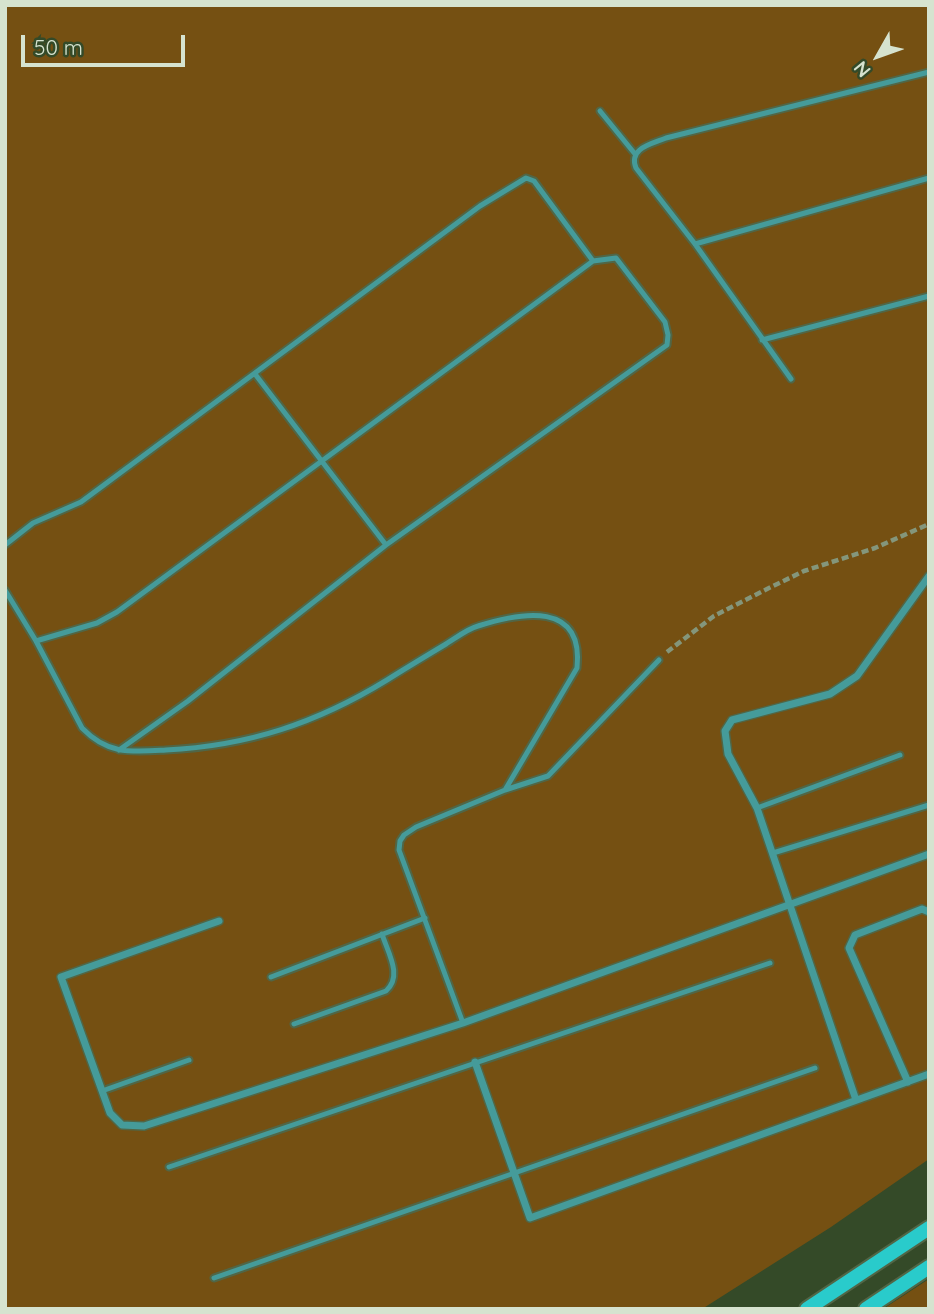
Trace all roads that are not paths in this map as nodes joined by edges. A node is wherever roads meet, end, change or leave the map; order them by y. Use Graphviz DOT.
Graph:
graph roads {
  1 [pos="929,72"];
  2 [pos="600,111"];
  3 [pos="635,154"];
  4 [pos="929,178"];
  5 [pos="695,244"];
  6 [pos="593,261"];
  7 [pos="929,296"];
  8 [pos="762,340"];
  9 [pos="255,374"];
  10 [pos="791,379"];
  11 [pos="321,460"];
  12 [pos="5,545"];
  13 [pos="386,545"];
  14 [pos="929,576"];
  15 [pos="5,590"];
  16 [pos="36,641"];
  17 [pos="659,660"];
  18 [pos="119,750"];
  19 [pos="900,755"];
  20 [pos="505,790"];
  21 [pos="929,805"];
  22 [pos="757,808"];
  23 [pos="773,853"];
  24 [pos="929,854"];
  25 [pos="790,905"];
  26 [pos="929,912"];
  27 [pos="425,918"];
  28 [pos="219,920"];
  29 [pos="382,934"];
  30 [pos="770,963"];
  31 [pos="271,977"];
  32 [pos="463,1023"];
  33 [pos="294,1024"];
  34 [pos="189,1060"];
  35 [pos="475,1062"];
  36 [pos="815,1068"];
  37 [pos="929,1074"];
  38 [pos="908,1082"];
  39 [pos="102,1091"];
  40 [pos="856,1100"];
  41 [pos="169,1167"];
  42 [pos="514,1172"];
  43 [pos="929,1228"];
  44 [pos="929,1267"];
  45 [pos="214,1278"];
  46 [pos="807,1309"];
  47 [pos="866,1309"];
  1 -- 3 [label="lane"];
  2 -- 3 [label="lane"];
  3 -- 5 [label="lane"];
  4 -- 5 [label="lane"];
  5 -- 8 [label="lane"];
  6 -- 9 [label="lane"];
  6 -- 11 [label="lane"];
  6 -- 13 [label="lane"];
  7 -- 8 [label="lane"];
  8 -- 10 [label="lane"];
  9 -- 11 [label="lane"];
  9 -- 12 [label="lane"];
  11 -- 13 [label="lane"];
  11 -- 16 [label="lane"];
  13 -- 18 [label="lane"];
  14 -- 22 [label="street"];
  15 -- 16 [label="lane"];
  16 -- 18 [label="lane"];
  17 -- 20 [label="lane"];
  18 -- 20 [label="lane"];
  19 -- 22 [label="lane"];
  20 -- 27 [label="lane"];
  21 -- 23 [label="lane"];
  22 -- 23 [label="street"];
  23 -- 25 [label="street"];
  24 -- 25 [label="street"];
  25 -- 32 [label="street"];
  25 -- 40 [label="street"];
  26 -- 38 [label="street"];
  27 -- 29 [label="lane"];
  27 -- 32 [label="lane"];
  28 -- 39 [label="street"];
  29 -- 31 [label="lane"];
  29 -- 33 [label="lane"];
  30 -- 35 [label="lane"];
  32 -- 39 [label="street"];
  34 -- 39 [label="lane"];
  35 -- 41 [label="lane"];
  35 -- 42 [label="street"];
  36 -- 42 [label="lane"];
  37 -- 38 [label="street"];
  38 -- 40 [label="street"];
  40 -- 42 [label="street"];
  42 -- 45 [label="lane"];
  43 -- 46 [label="main road"];
  44 -- 47 [label="main road"];
}
